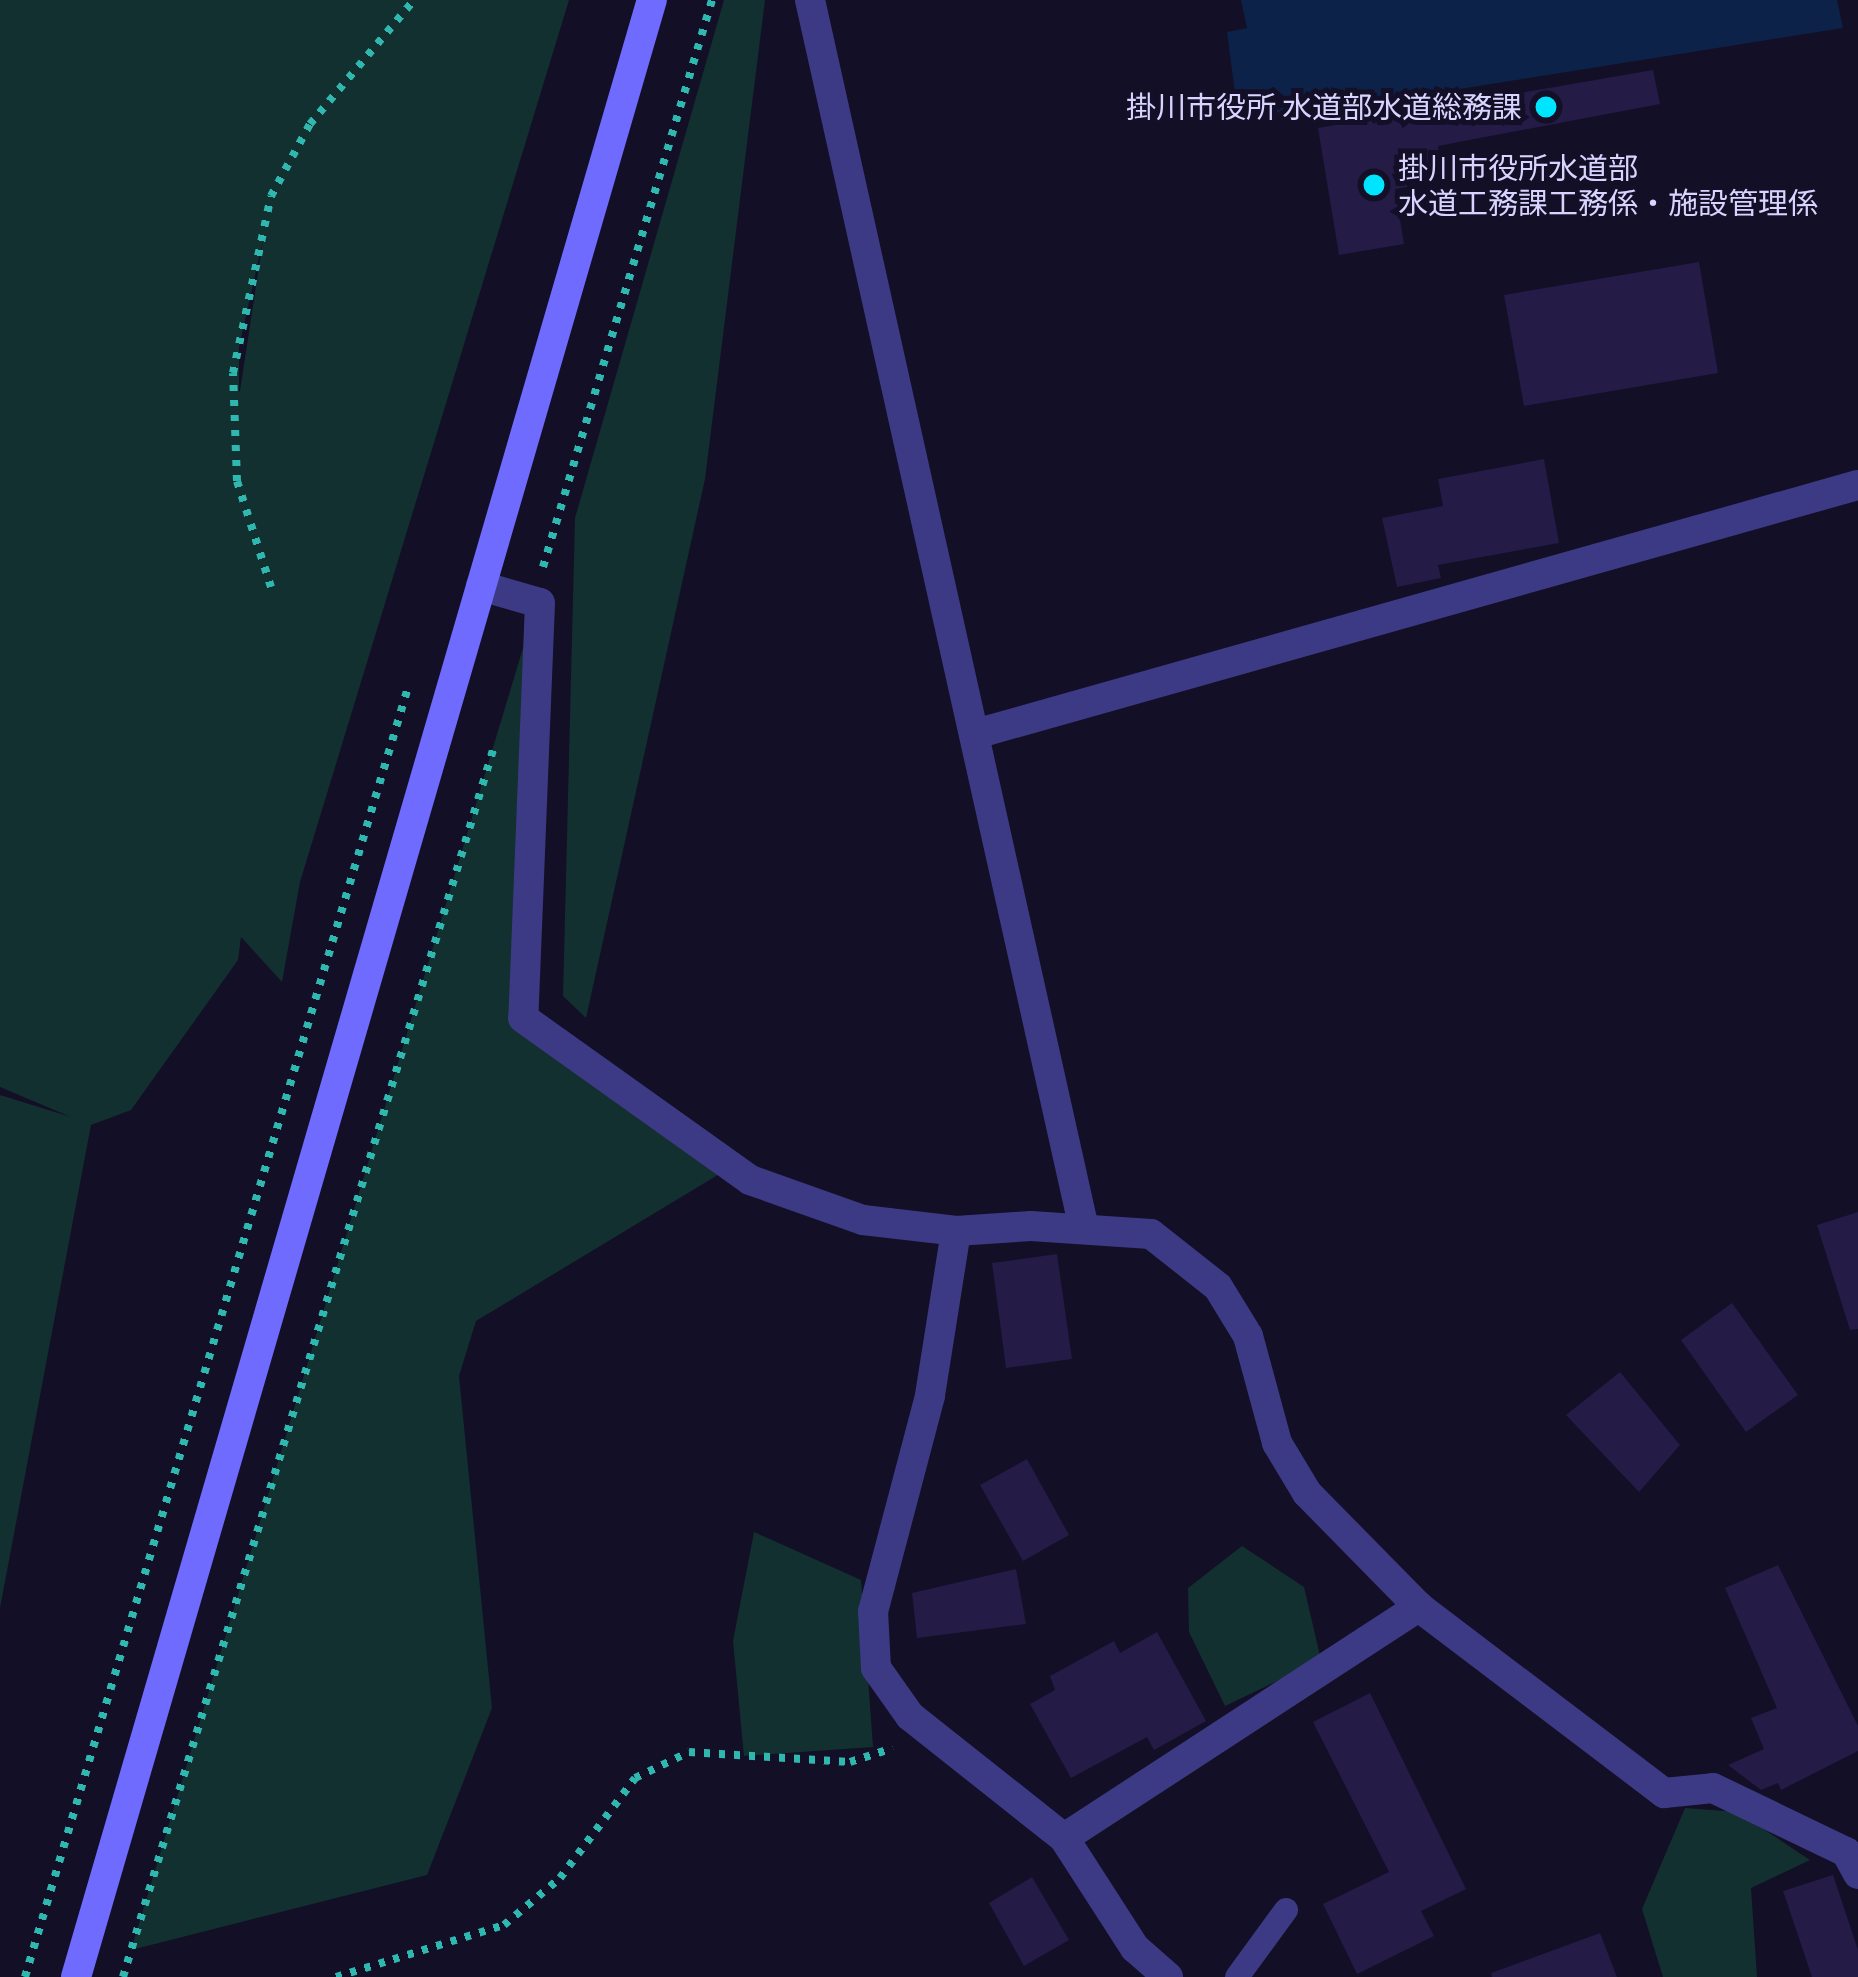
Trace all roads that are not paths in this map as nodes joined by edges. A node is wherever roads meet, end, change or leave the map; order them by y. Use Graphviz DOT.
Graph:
graph roads {
  1 [pos="652,0"];
  2 [pos="810,0"];
  3 [pos="1858,485"];
  4 [pos="481,586"];
  5 [pos="979,733"];
  6 [pos="1084,1229"];
  7 [pos="956,1231"];
  8 [pos="1419,1607"];
  9 [pos="1064,1838"];
  10 [pos="1858,1874"];
  11 [pos="1286,1910"];
  12 [pos="76,1977"];
  13 [pos="1168,1977"];
  14 [pos="1237,1977"];
  1 -- 4 [label="street"];
  2 -- 5 [label="street"];
  3 -- 5 [label="street"];
  4 -- 7 [label="street"];
  4 -- 12 [label="street"];
  5 -- 6 [label="street"];
  6 -- 7 [label="street"];
  6 -- 8 [label="street"];
  7 -- 9 [label="street"];
  8 -- 9 [label="street"];
  8 -- 10 [label="street"];
  9 -- 13 [label="street"];
  11 -- 14 [label="lane"];
}
